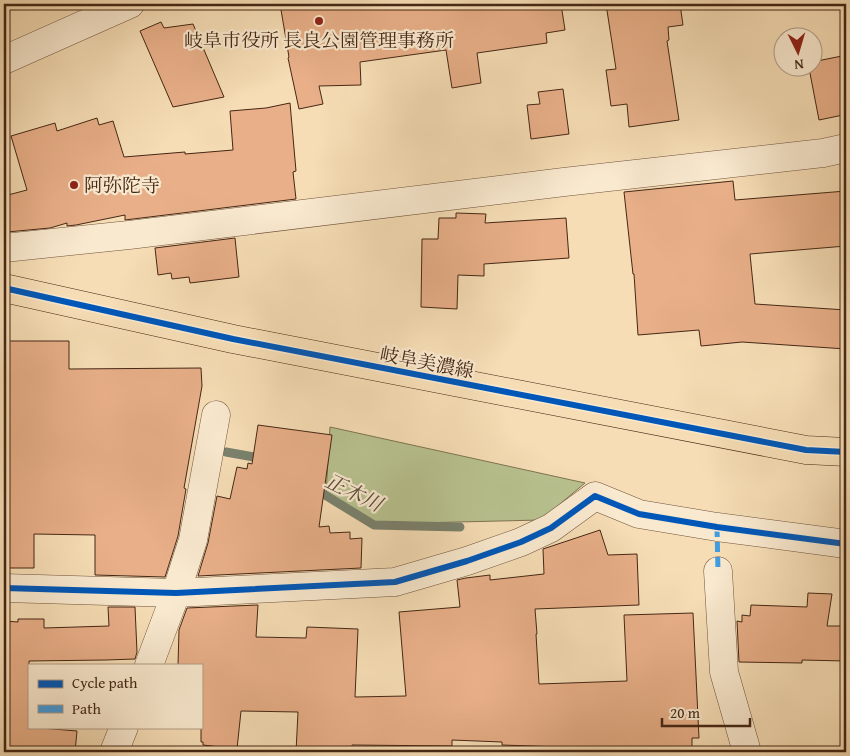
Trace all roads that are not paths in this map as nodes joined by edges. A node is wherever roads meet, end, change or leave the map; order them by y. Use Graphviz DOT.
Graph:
graph roads {
  1 [pos="130,4"];
  2 [pos="4,60"];
  3 [pos="846,148"];
  4 [pos="4,248"];
  5 [pos="4,288"];
  6 [pos="216,415"];
  7 [pos="846,452"];
  8 [pos="846,544"];
  9 [pos="718,571"];
  10 [pos="4,588"];
  11 [pos="176,593"];
  12 [pos="149,664"];
  13 [pos="124,728"];
  14 [pos="114,752"];
  15 [pos="747,752"];
  1 -- 2 [label="street"];
  3 -- 4 [label="street"];
  5 -- 7 [label="main road, 岐阜美濃線"];
  6 -- 11 [label="street"];
  8 -- 11 [label="street"];
  9 -- 15 [label="street"];
  10 -- 11 [label="street"];
  11 -- 12 [label="street"];
  13 -- 14 [label="street"];
}
